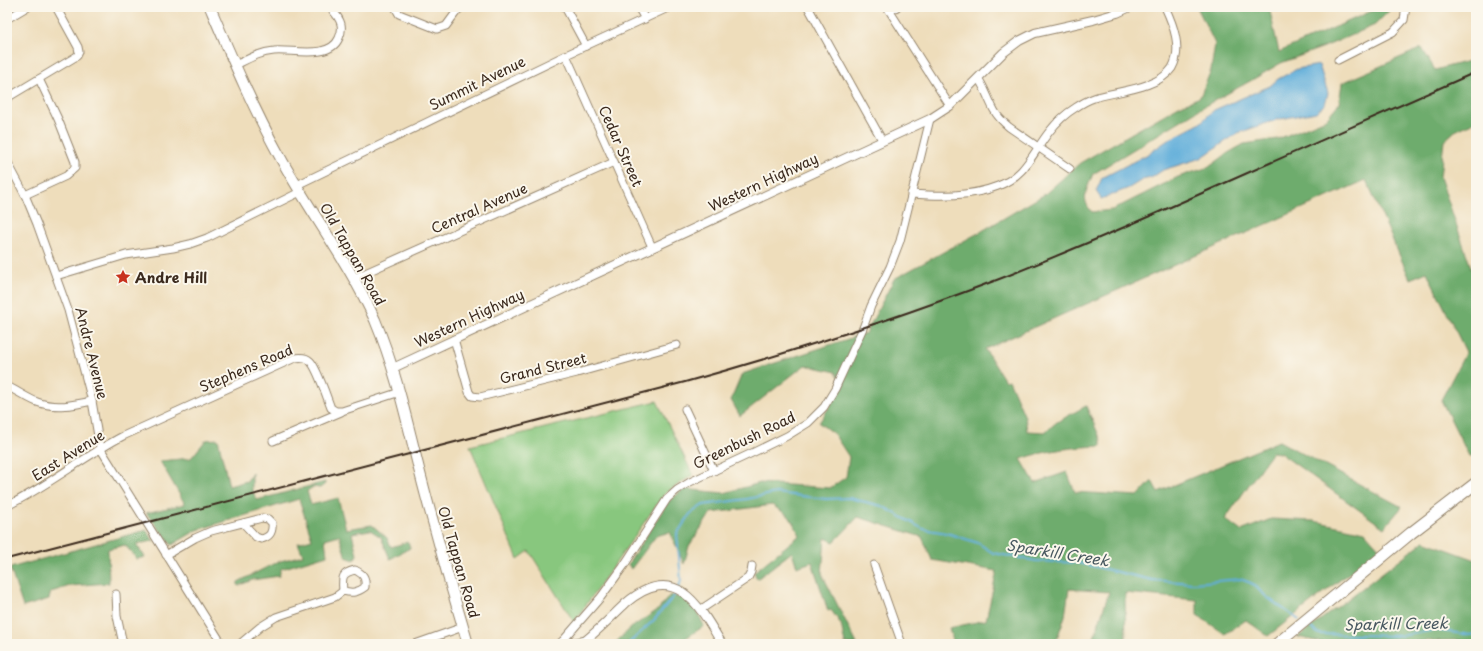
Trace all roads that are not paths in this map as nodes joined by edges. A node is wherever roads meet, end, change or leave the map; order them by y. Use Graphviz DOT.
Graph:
graph roads {
  1 [pos="27,7"];
  2 [pos="56,7"];
  3 [pos="210,7"];
  4 [pos="395,7"];
  5 [pos="462,7"];
  6 [pos="565,7"];
  7 [pos="638,7"];
  8 [pos="670,7"];
  9 [pos="808,7"];
  10 [pos="897,7"];
  11 [pos="1130,7"];
  12 [pos="1165,7"];
  13 [pos="1406,7"];
  14 [pos="888,9"];
  15 [pos="333,10"];
  16 [pos="7,19"];
  17 [pos="645,19"];
  18 [pos="586,46"];
  19 [pos="566,55"];
  20 [pos="1338,60"];
  21 [pos="236,64"];
  22 [pos="978,78"];
  23 [pos="39,79"];
  24 [pos="7,98"];
  25 [pos="950,106"];
  26 [pos="930,119"];
  27 [pos="882,140"];
  28 [pos="1039,148"];
  29 [pos="7,161"];
  30 [pos="614,162"];
  31 [pos="1070,169"];
  32 [pos="298,189"];
  33 [pos="911,194"];
  34 [pos="25,195"];
  35 [pos="652,247"];
  36 [pos="56,276"];
  37 [pos="354,278"];
  38 [pos="454,339"];
  39 [pos="677,345"];
  40 [pos="393,368"];
  41 [pos="7,386"];
  42 [pos="400,392"];
  43 [pos="92,401"];
  44 [pos="685,409"];
  45 [pos="342,411"];
  46 [pos="123,436"];
  47 [pos="273,442"];
  48 [pos="100,448"];
  49 [pos="714,471"];
  50 [pos="1476,483"];
  51 [pos="7,506"];
  52 [pos="243,523"];
  53 [pos="166,555"];
  54 [pos="874,565"];
  55 [pos="752,566"];
  56 [pos="343,591"];
  57 [pos="116,594"];
  58 [pos="700,610"];
  59 [pos="463,627"];
  60 [pos="583,642"];
  61 [pos="561,643"];
  62 [pos="123,644"];
  63 [pos="222,644"];
  64 [pos="240,644"];
  65 [pos="415,644"];
  66 [pos="468,644"];
  67 [pos="722,644"];
  68 [pos="902,644"];
  69 [pos="1277,644"];
  1 -- 16 [label="street"];
  2 -- 23 [label="street"];
  3 -- 21 [label="main road, Old Tappan Road"];
  4 -- 5 [label="street"];
  6 -- 18 [label="street"];
  7 -- 17 [label="street"];
  8 -- 17 [label="street, Summit Avenue"];
  9 -- 27 [label="street"];
  10 -- 14 [label="street"];
  11 -- 22 [label="street, Western Highway"];
  12 -- 28 [label="street"];
  13 -- 20 [label="street"];
  14 -- 25 [label="street"];
  15 -- 21 [label="street"];
  17 -- 18 [label="street, Summit Avenue"];
  18 -- 19 [label="street, Summit Avenue"];
  19 -- 30 [label="street, Cedar Street"];
  19 -- 32 [label="street, Summit Avenue"];
  21 -- 32 [label="main road, Old Tappan Road"];
  22 -- 25 [label="street, Western Highway"];
  22 -- 28 [label="street"];
  23 -- 24 [label="street"];
  23 -- 34 [label="street"];
  25 -- 26 [label="street, Western Highway"];
  26 -- 27 [label="street, Western Highway"];
  26 -- 33 [label="street, Greenbush Road"];
  27 -- 35 [label="street, Western Highway"];
  28 -- 31 [label="street"];
  28 -- 33 [label="street"];
  29 -- 34 [label="street, Andre Avenue"];
  30 -- 35 [label="street, Cedar Street"];
  30 -- 37 [label="street, Central Avenue"];
  32 -- 36 [label="street"];
  32 -- 37 [label="main road, Old Tappan Road"];
  33 -- 49 [label="street, Greenbush Road"];
  34 -- 36 [label="street, Andre Avenue"];
  35 -- 38 [label="street, Western Highway"];
  36 -- 43 [label="street, Andre Avenue"];
  37 -- 40 [label="main road, Old Tappan Road"];
  38 -- 39 [label="street, Grand Street"];
  38 -- 40 [label="street, Western Highway"];
  40 -- 42 [label="main road, Old Tappan Road"];
  41 -- 43 [label="street"];
  42 -- 45 [label="street"];
  42 -- 59 [label="main road, Old Tappan Road"];
  43 -- 48 [label="street, Andre Avenue"];
  44 -- 49 [label="street"];
  45 -- 46 [label="street, Stephens Road"];
  45 -- 47 [label="street"];
  46 -- 48 [label="street, East Avenue"];
  48 -- 51 [label="street, East Avenue"];
  48 -- 53 [label="street, Andre Avenue"];
  49 -- 61 [label="street, Greenbush Road"];
  50 -- 69 [label="main road"];
  52 -- 53 [label="street"];
  53 -- 63 [label="street, Andre Avenue"];
  54 -- 68 [label="street"];
  55 -- 58 [label="street"];
  56 -- 64 [label="street"];
  57 -- 62 [label="street"];
  58 -- 60 [label="street"];
  58 -- 67 [label="street"];
  59 -- 65 [label="street"];
  59 -- 66 [label="main road, Old Tappan Road"];
  60 -- 61 [label="street"];
}
